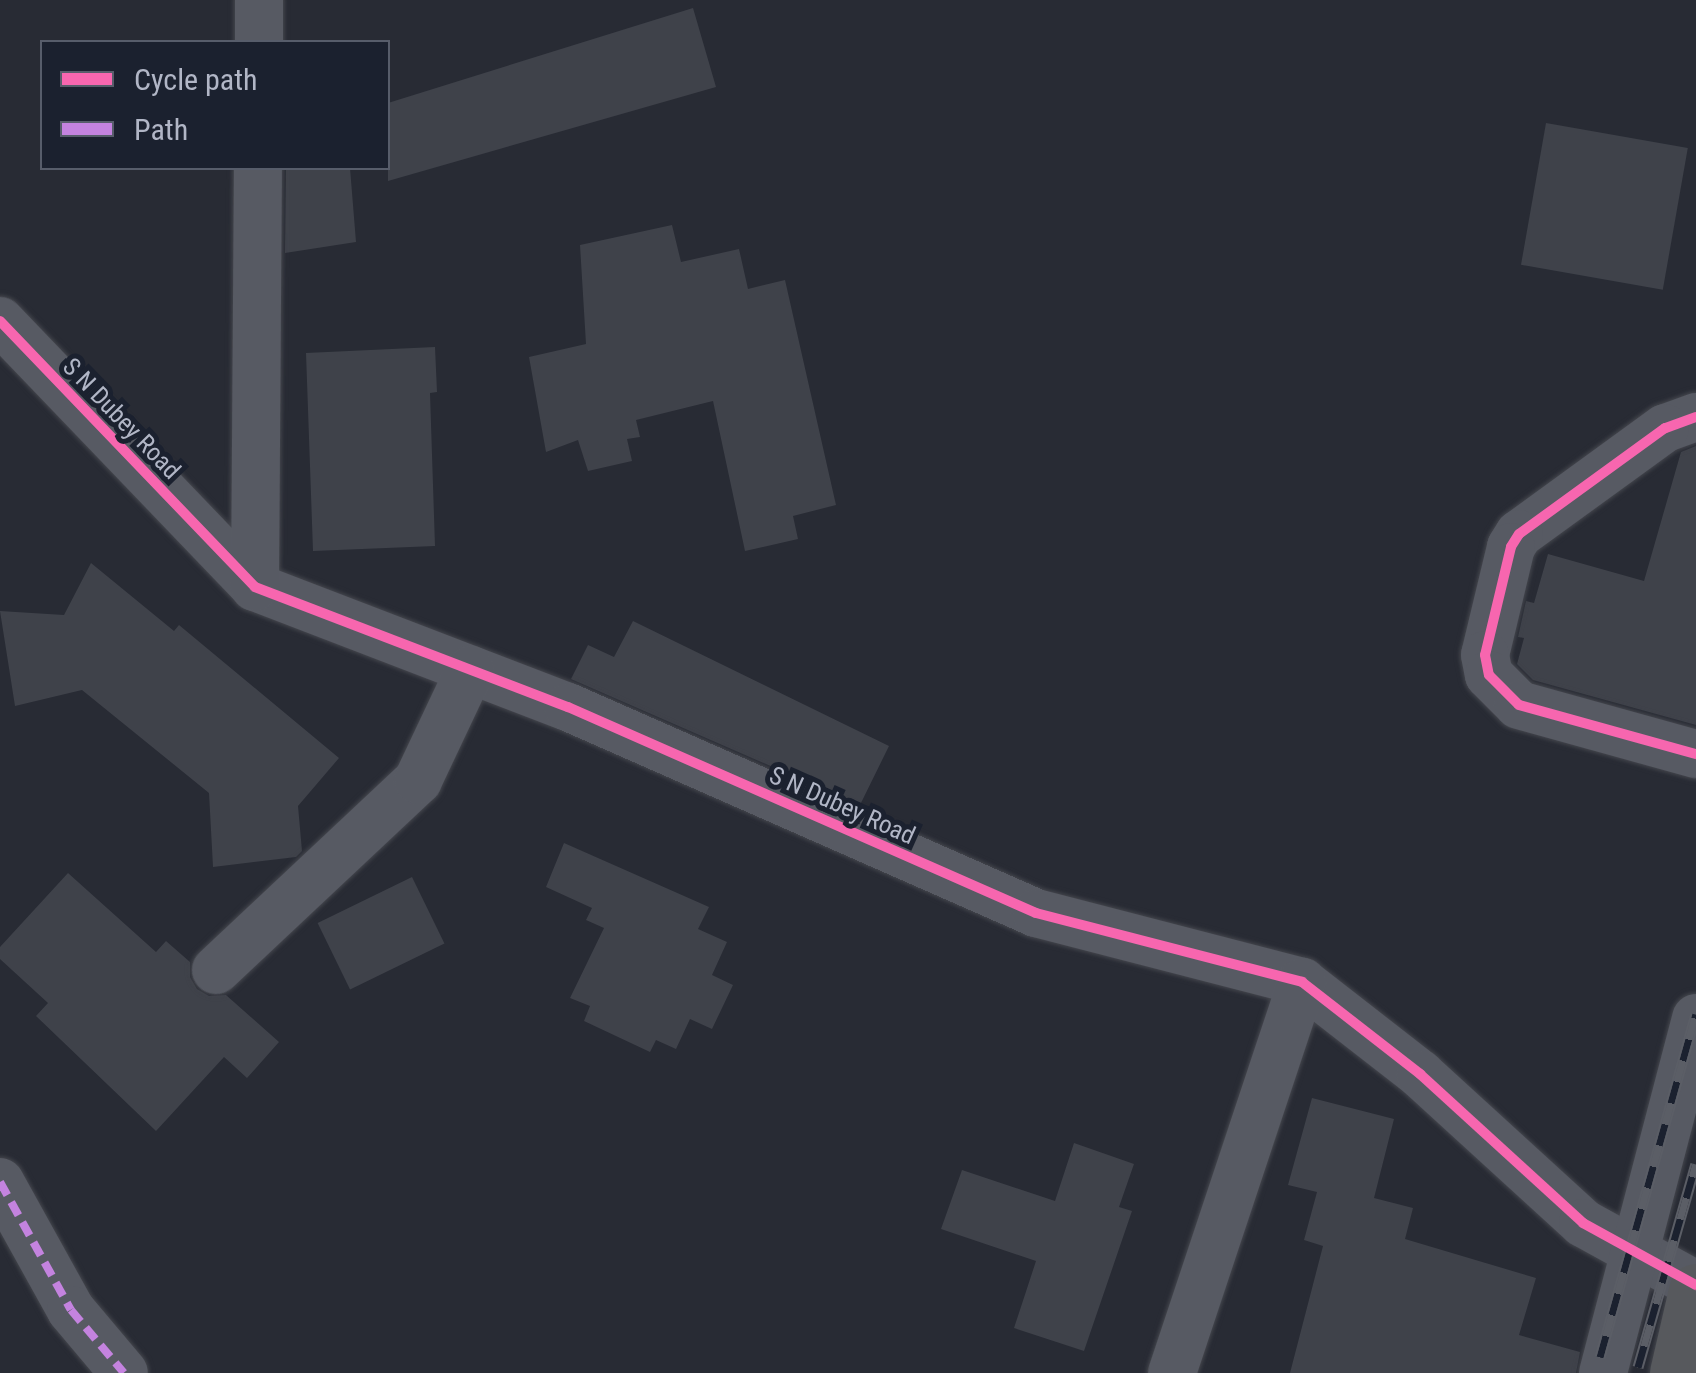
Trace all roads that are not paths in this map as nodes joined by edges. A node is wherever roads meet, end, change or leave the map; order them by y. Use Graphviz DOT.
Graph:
graph roads {
  1 [pos="260,0"];
  2 [pos="259,40"];
  3 [pos="258,170"];
  4 [pos="0,321"];
  5 [pos="1696,417"];
  6 [pos="255,587"];
  7 [pos="470,670"];
  8 [pos="1696,754"];
  9 [pos="216,970"];
  10 [pos="1302,982"];
  11 [pos="1696,1018"];
  12 [pos="0,1182"];
  13 [pos="1635,1251"];
  14 [pos="1696,1288"];
  15 [pos="124,1373"];
  16 [pos="1172,1373"];
  17 [pos="1603,1373"];
  18 [pos="1677,1373"];
  1 -- 2 [label="street"];
  3 -- 6 [label="street"];
  4 -- 6 [label="street, S N Dubey Road"];
  5 -- 8 [label="street"];
  6 -- 7 [label="street, S N Dubey Road"];
  7 -- 9 [label="street"];
  7 -- 10 [label="street, S N Dubey Road"];
  10 -- 13 [label="street, S N Dubey Road"];
  10 -- 16 [label="street"];
  11 -- 13 [label="street"];
  12 -- 15 [label="street"];
  13 -- 14 [label="street, S N Dubey Road"];
  13 -- 17 [label="street"];
  14 -- 18 [label="highway"];
}
